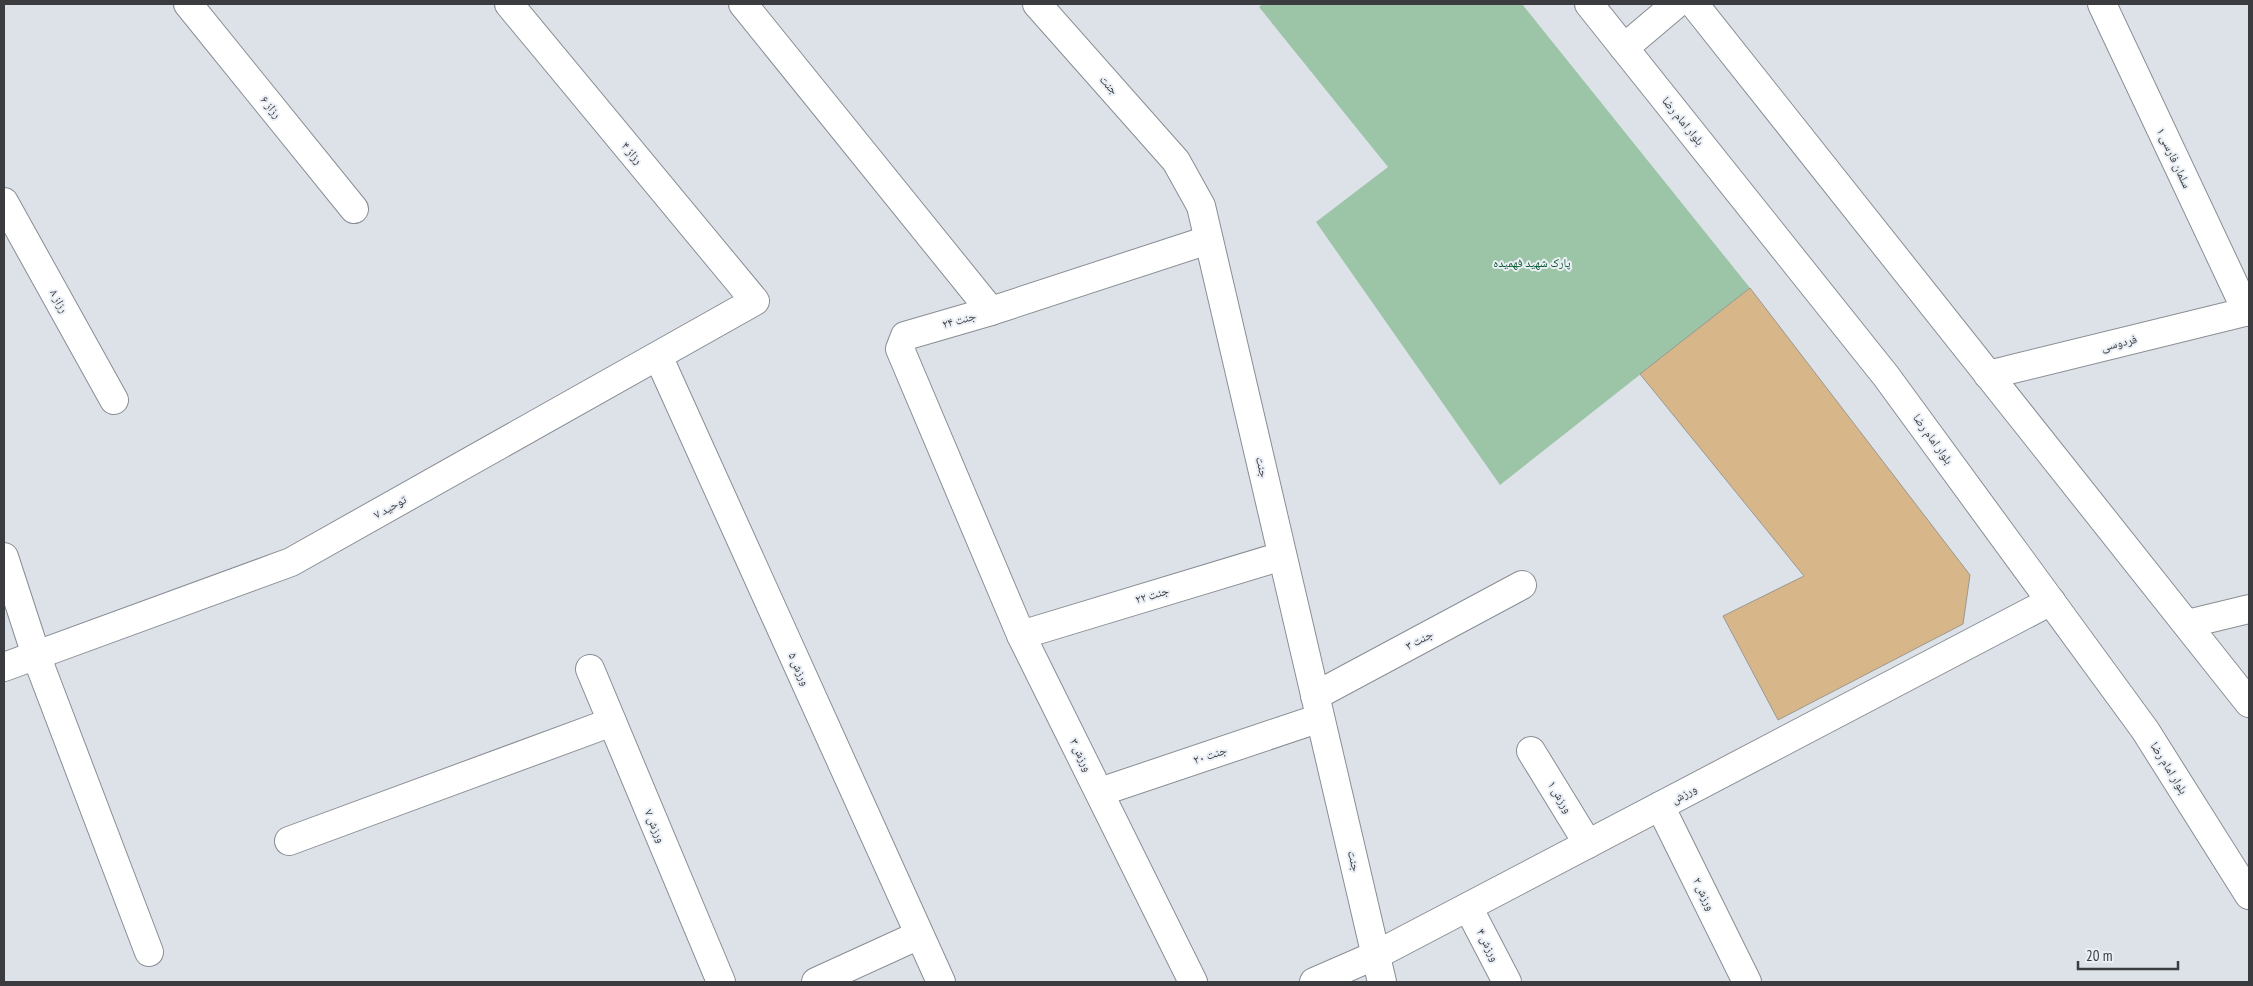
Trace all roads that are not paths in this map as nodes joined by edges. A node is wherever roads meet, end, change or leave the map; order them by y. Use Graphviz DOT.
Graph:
graph roads {
  1 [pos="188,4"];
  2 [pos="509,4"];
  3 [pos="1037,4"];
  4 [pos="1589,4"];
  5 [pos="1676,4"];
  6 [pos="1694,4"];
  7 [pos="2102,4"];
  8 [pos="747,9"];
  9 [pos="1624,48"];
  10 [pos="4,202"];
  11 [pos="354,209"];
  12 [pos="1208,240"];
  13 [pos="755,301"];
  14 [pos="991,311"];
  15 [pos="2248,311"];
  16 [pos="658,356"];
  17 [pos="1988,375"];
  18 [pos="114,400"];
  19 [pos="973,526"];
  20 [pos="1282,556"];
  21 [pos="4,557"];
  22 [pos="1522,585"];
  23 [pos="2051,601"];
  24 [pos="2249,609"];
  25 [pos="2187,624"];
  26 [pos="1022,635"];
  27 [pos="36,655"];
  28 [pos="4,667"];
  29 [pos="590,669"];
  30 [pos="2249,703"];
  31 [pos="1318,707"];
  32 [pos="612,722"];
  33 [pos="1531,751"];
  34 [pos="1100,792"];
  35 [pos="1660,806"];
  36 [pos="288,842"];
  37 [pos="1588,844"];
  38 [pos="2249,895"];
  39 [pos="1468,907"];
  40 [pos="920,935"];
  41 [pos="149,952"];
  42 [pos="1376,955"];
  43 [pos="720,982"];
  44 [pos="816,982"];
  45 [pos="941,982"];
  46 [pos="1193,982"];
  47 [pos="1314,982"];
  48 [pos="1382,982"];
  49 [pos="1507,982"];
  50 [pos="1747,982"];
  1 -- 11 [label="street, رزاز ۶"];
  2 -- 13 [label="street, رزاز ۴"];
  3 -- 12 [label="street, جنت"];
  4 -- 9 [label="street, بلوار امام رضا"];
  5 -- 9 [label="street"];
  6 -- 17 [label="street"];
  7 -- 15 [label="street, سلمان فارسی ۱"];
  8 -- 14 [label="street"];
  9 -- 23 [label="street, بلوار امام رضا"];
  10 -- 18 [label="street, رزاز ۸"];
  12 -- 14 [label="street, جنت ۲۴"];
  12 -- 20 [label="street, جنت"];
  13 -- 16 [label="street, توحید ۷"];
  14 -- 19 [label="street, جنت ۲۴"];
  15 -- 17 [label="street, فردوسی"];
  16 -- 27 [label="street, توحید ۷"];
  16 -- 40 [label="street, ورزش ۵"];
  17 -- 25 [label="street"];
  19 -- 26 [label="street, ورزش ۳"];
  20 -- 26 [label="street, جنت ۲۲"];
  20 -- 31 [label="street, جنت"];
  21 -- 27 [label="street"];
  22 -- 31 [label="street, جنت ۳"];
  23 -- 35 [label="street, ورزش"];
  23 -- 38 [label="street, بلوار امام رضا"];
  24 -- 25 [label="street"];
  25 -- 30 [label="street"];
  26 -- 34 [label="street, ورزش ۳"];
  27 -- 28 [label="street, توحید ۷"];
  27 -- 41 [label="street"];
  29 -- 32 [label="street, ورزش ۷"];
  31 -- 34 [label="street, جنت ۲۰"];
  31 -- 42 [label="street, جنت"];
  32 -- 36 [label="street"];
  32 -- 43 [label="street, ورزش ۷"];
  33 -- 37 [label="street, ورزش ۱"];
  34 -- 46 [label="street, ورزش ۳"];
  35 -- 37 [label="street, ورزش"];
  35 -- 50 [label="street, ورزش ۲"];
  37 -- 39 [label="street, ورزش"];
  39 -- 42 [label="street, ورزش"];
  39 -- 49 [label="street, ورزش ۴"];
  40 -- 44 [label="street"];
  40 -- 45 [label="street, ورزش ۵"];
  42 -- 47 [label="street, ورزش"];
  42 -- 48 [label="street, جنت"];
}
